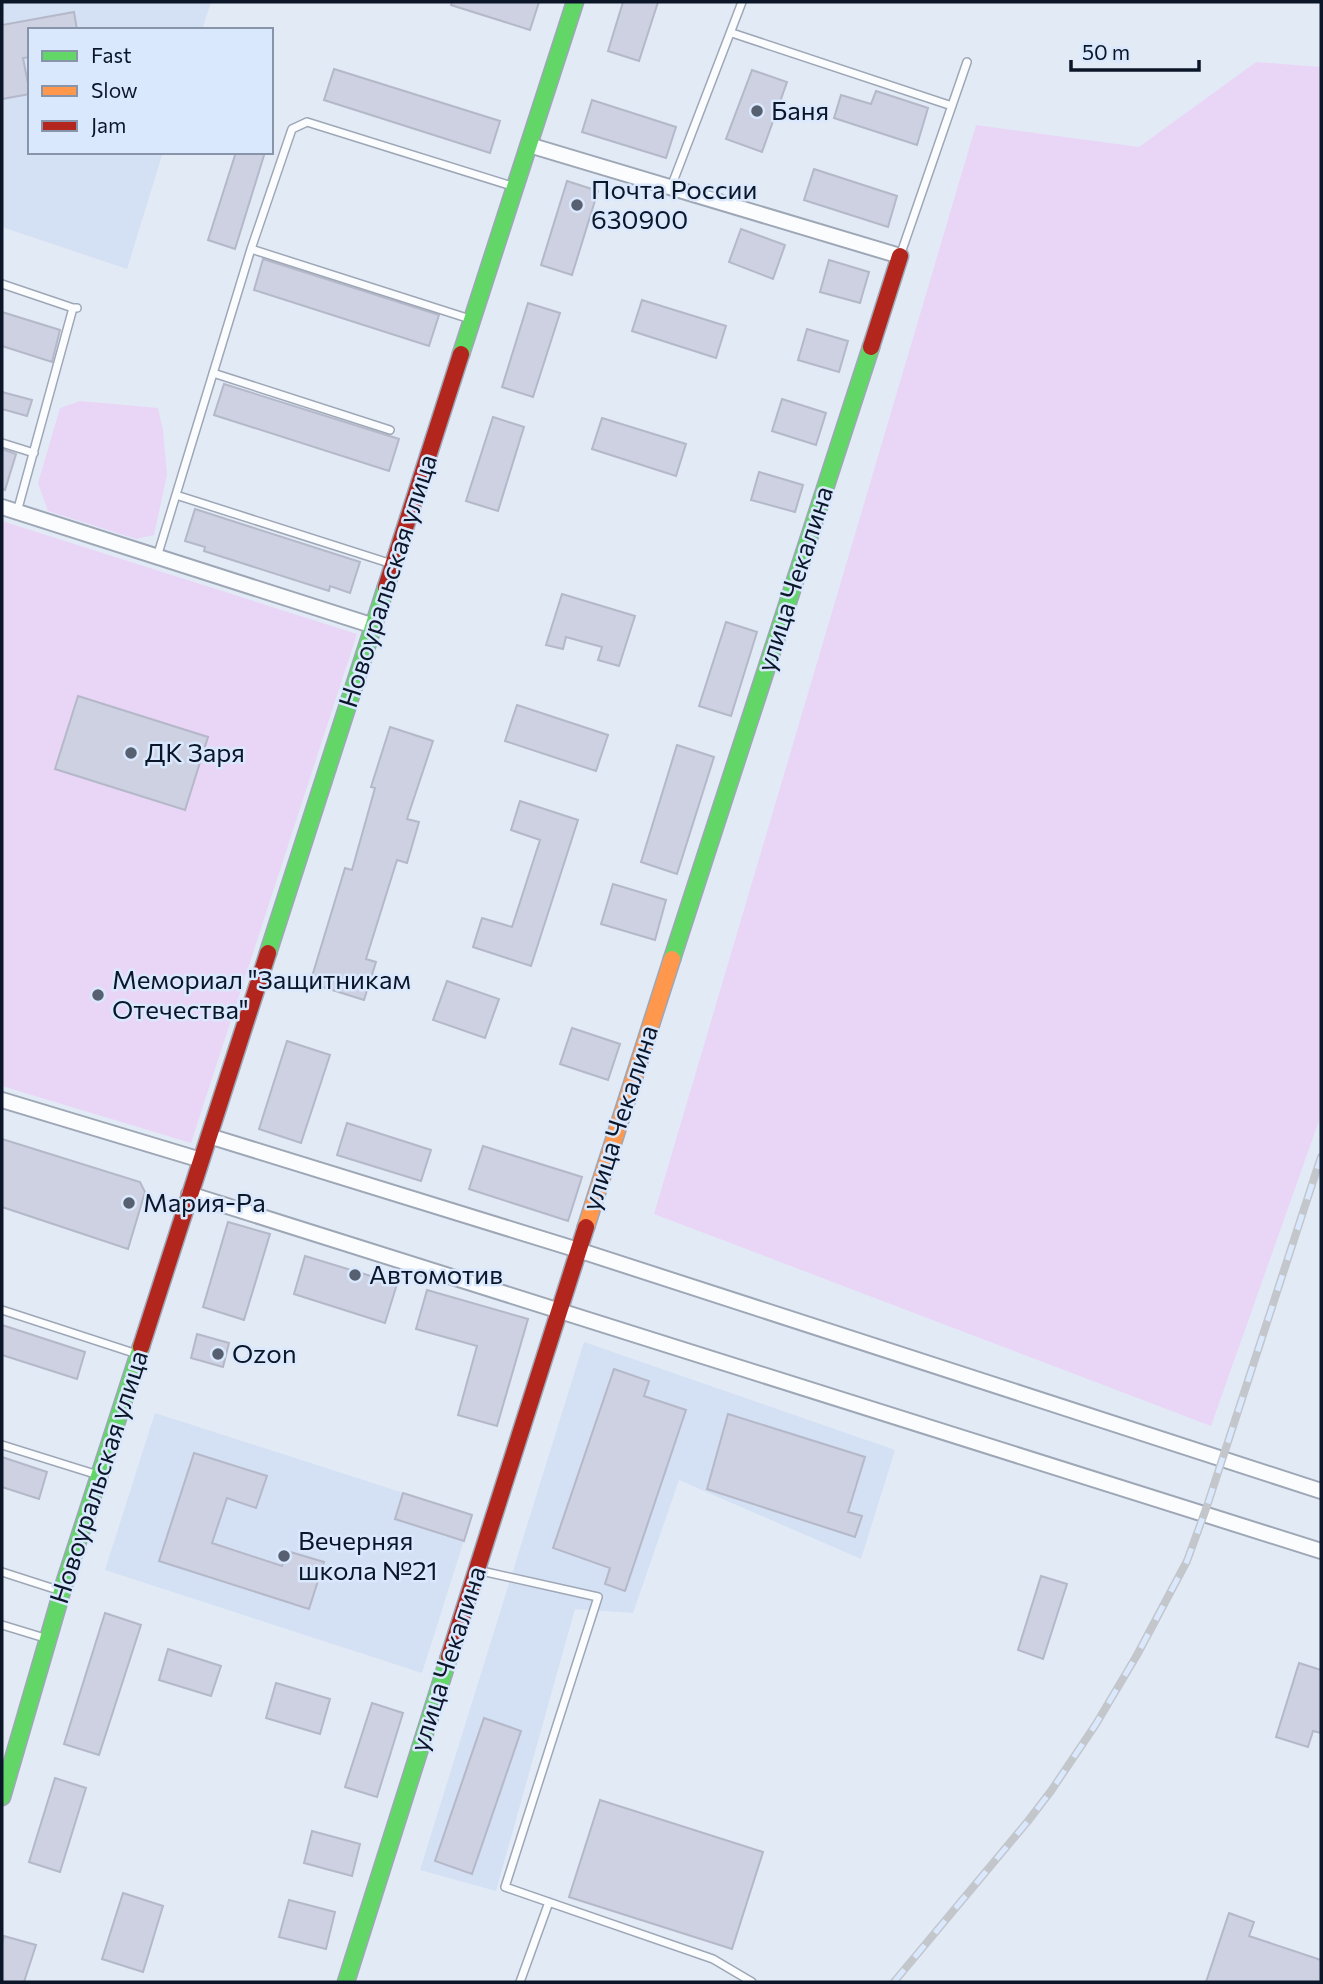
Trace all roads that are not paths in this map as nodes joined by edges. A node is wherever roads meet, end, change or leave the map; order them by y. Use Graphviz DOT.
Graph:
graph roads {
  1 [pos="575,2"];
  2 [pos="742,2"];
  3 [pos="732,33"];
  4 [pos="967,62"];
  5 [pos="952,106"];
  6 [pos="529,145"];
  7 [pos="516,187"];
  8 [pos="671,187"];
  9 [pos="251,249"];
  10 [pos="900,256"];
  11 [pos="2,284"];
  12 [pos="473,320"];
  13 [pos="213,373"];
  14 [pos="390,430"];
  15 [pos="2,443"];
  16 [pos="34,453"];
  17 [pos="176,495"];
  18 [pos="2,507"];
  19 [pos="17,512"];
  20 [pos="157,557"];
  21 [pos="393,565"];
  22 [pos="374,626"];
  23 [pos="2,1100"];
  24 [pos="209,1136"];
  25 [pos="201,1160"];
  26 [pos="189,1194"];
  27 [pos="578,1250"];
  28 [pos="2,1310"];
  29 [pos="559,1310"];
  30 [pos="138,1354"];
  31 [pos="2,1445"];
  32 [pos="99,1475"];
  33 [pos="1321,1491"];
  34 [pos="1321,1551"];
  35 [pos="477,1570"];
  36 [pos="2,1572"];
  37 [pos="62,1591"];
  38 [pos="2,1625"];
  39 [pos="49,1639"];
  40 [pos="2,1797"];
  41 [pos="549,1902"];
  42 [pos="346,1982"];
  43 [pos="520,1982"];
  44 [pos="752,1982"];
  1 -- 6 [label="street, Новоуральская улица"];
  2 -- 3 [label="lane"];
  3 -- 5 [label="lane"];
  3 -- 8 [label="lane"];
  4 -- 5 [label="lane"];
  5 -- 10 [label="lane"];
  6 -- 7 [label="street, Новоуральская улица"];
  6 -- 8 [label="street"];
  7 -- 9 [label="lane"];
  7 -- 12 [label="street, Новоуральская улица"];
  8 -- 10 [label="street"];
  9 -- 12 [label="lane"];
  9 -- 13 [label="lane"];
  10 -- 27 [label="street, улица Чекалина"];
  11 -- 16 [label="lane"];
  12 -- 21 [label="street, Новоуральская улица"];
  13 -- 14 [label="lane"];
  13 -- 17 [label="lane"];
  15 -- 16 [label="lane"];
  16 -- 19 [label="lane"];
  17 -- 20 [label="lane"];
  17 -- 21 [label="lane"];
  18 -- 19 [label="street"];
  19 -- 20 [label="street"];
  20 -- 22 [label="street"];
  21 -- 22 [label="street, Новоуральская улица"];
  22 -- 24 [label="street, Новоуральская улица"];
  23 -- 25 [label="street"];
  24 -- 25 [label="street, Новоуральская улица"];
  24 -- 27 [label="street"];
  25 -- 26 [label="street, Новоуральская улица"];
  26 -- 29 [label="street"];
  26 -- 30 [label="street, Новоуральская улица"];
  27 -- 29 [label="street, улица Чекалина"];
  27 -- 33 [label="street"];
  28 -- 30 [label="lane"];
  29 -- 34 [label="street"];
  29 -- 35 [label="street, улица Чекалина"];
  30 -- 32 [label="street, Новоуральская улица"];
  31 -- 32 [label="lane"];
  32 -- 37 [label="street, Новоуральская улица"];
  35 -- 41 [label="lane"];
  35 -- 42 [label="street, улица Чекалина"];
  36 -- 37 [label="lane"];
  37 -- 39 [label="street, Новоуральская улица"];
  38 -- 39 [label="lane"];
  39 -- 40 [label="street, Новоуральская улица"];
  41 -- 43 [label="lane"];
  41 -- 44 [label="lane"];
}
